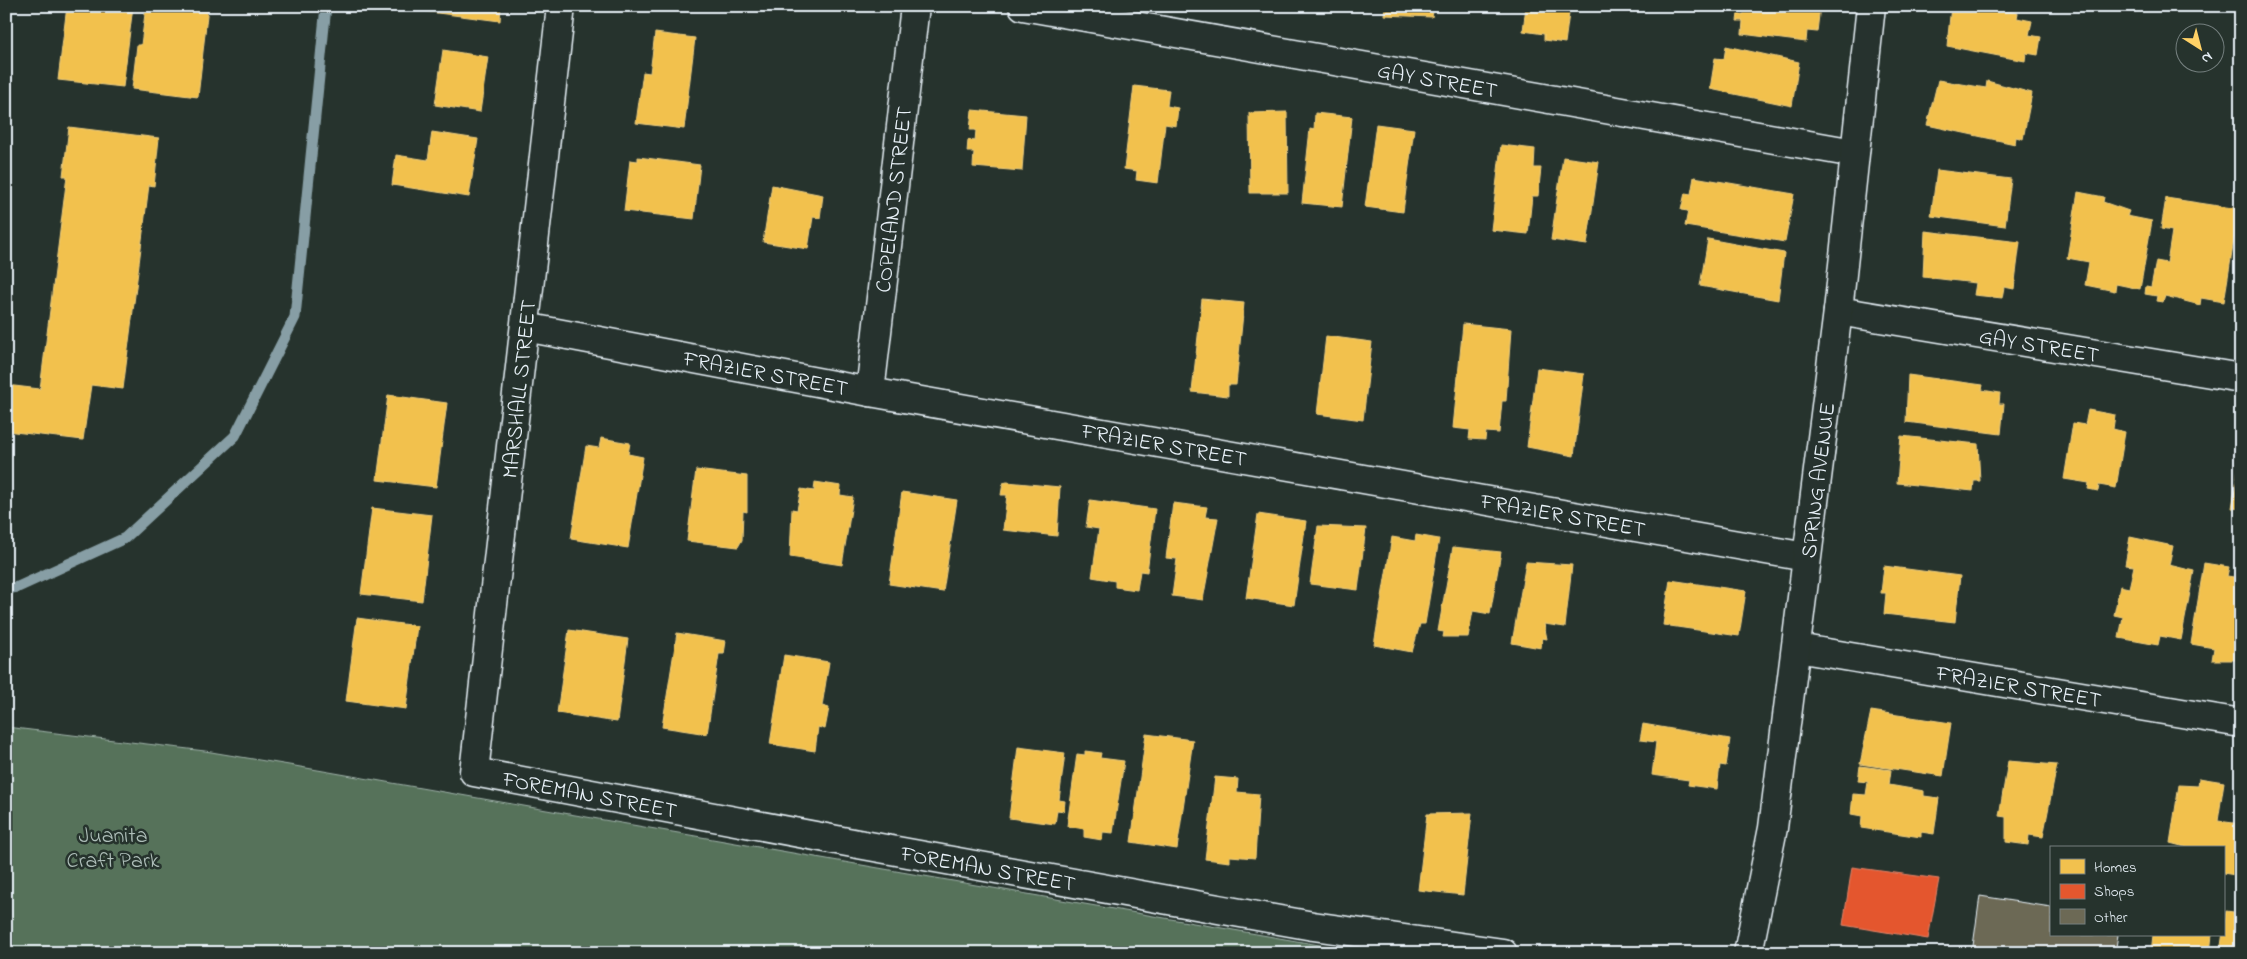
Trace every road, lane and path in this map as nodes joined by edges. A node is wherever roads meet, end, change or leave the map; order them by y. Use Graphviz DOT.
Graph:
graph roads {
  1 [pos="561,6"];
  2 [pos="915,6"];
  3 [pos="1023,6"];
  4 [pos="1871,6"];
  5 [pos="1854,153"];
  6 [pos="1838,311"];
  7 [pos="524,327"];
  8 [pos="2241,378"];
  9 [pos="870,392"];
  10 [pos="1806,557"];
  11 [pos="1796,648"];
  12 [pos="2241,723"];
  13 [pos="474,772"];
  14 [pos="1503,953"];
  15 [pos="1748,953"];
  1 -- 7 [label="street, MARSHALL STREET"];
  2 -- 9 [label="street, COPELAND STREET"];
  3 -- 5 [label="street, GAY STREET"];
  4 -- 5 [label="street, SPRING AVENUE"];
  5 -- 6 [label="street, SPRING AVENUE"];
  6 -- 8 [label="street, GAY STREET"];
  6 -- 10 [label="street, SPRING AVENUE"];
  7 -- 9 [label="street, FRAZIER STREET"];
  7 -- 13 [label="street, MARSHALL STREET"];
  9 -- 10 [label="street, FRAZIER STREET"];
  10 -- 11 [label="street, SPRING AVENUE"];
  11 -- 12 [label="street, FRAZIER STREET"];
  11 -- 15 [label="street, SPRING AVENUE"];
  13 -- 14 [label="street, FOREMAN STREET"];
}
